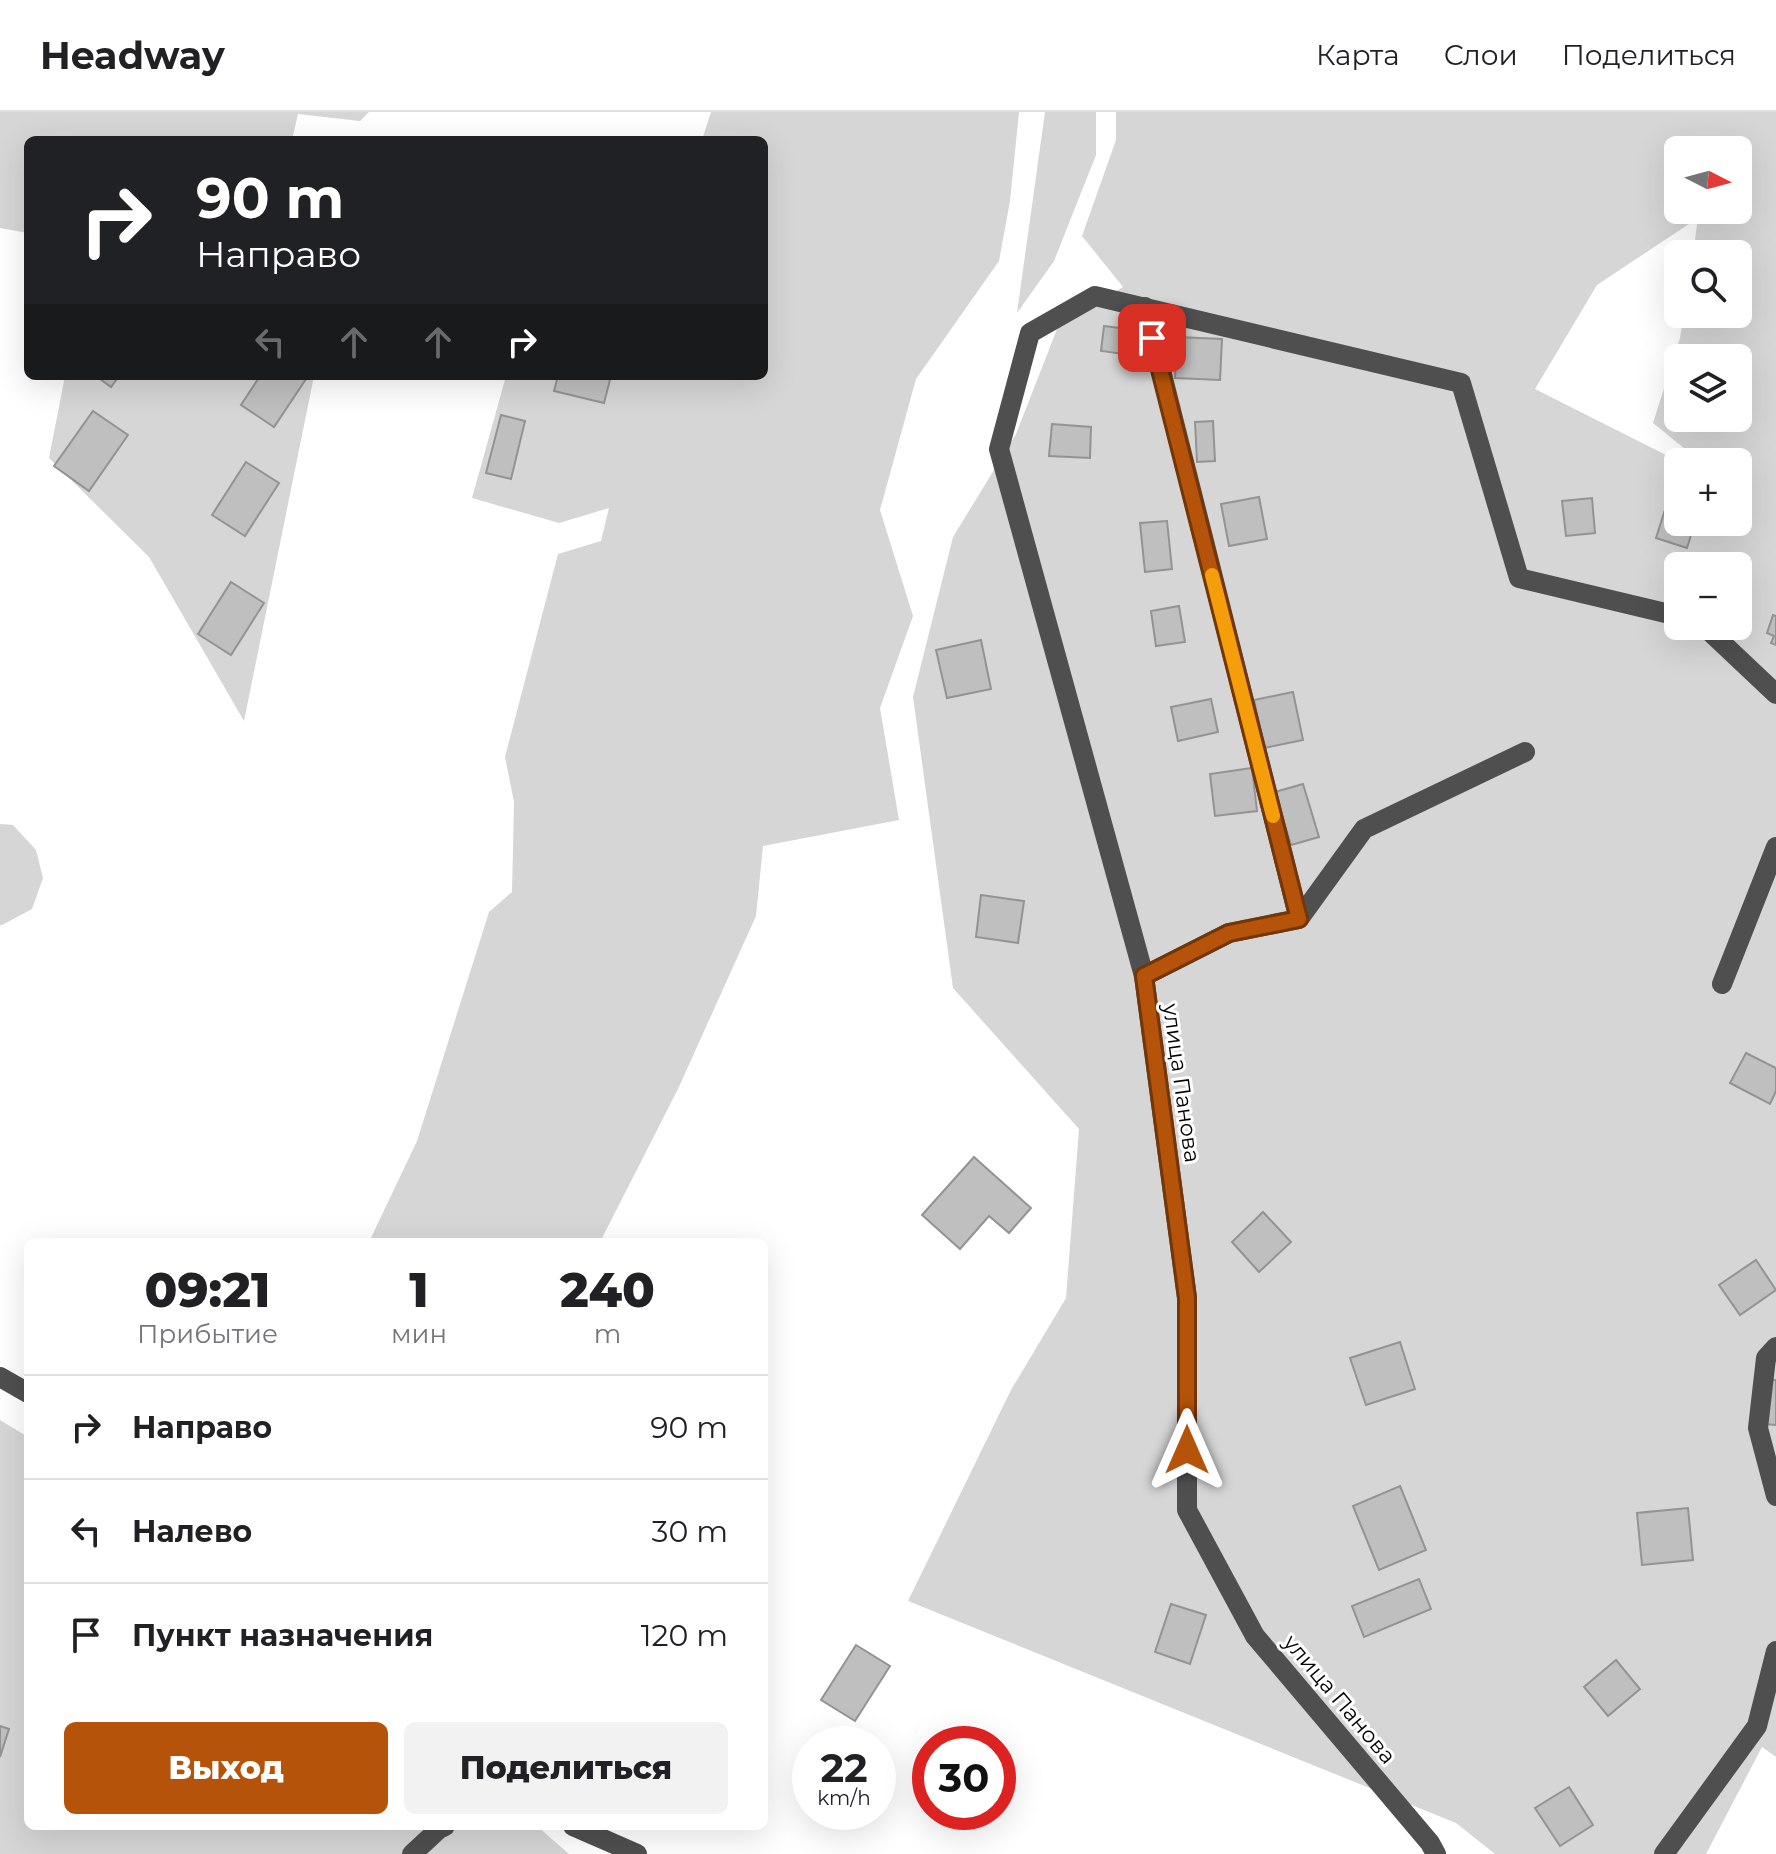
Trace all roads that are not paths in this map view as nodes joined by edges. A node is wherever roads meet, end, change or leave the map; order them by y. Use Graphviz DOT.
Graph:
graph roads {
  1 [pos="1145,307"];
  2 [pos="1664,613"];
  3 [pos="1719,640"];
  4 [pos="1776,694"];
  5 [pos="1525,752"];
  6 [pos="1776,847"];
  7 [pos="1299,919"];
  8 [pos="1144,976"];
  9 [pos="1722,984"];
  10 [pos="1776,1347"];
  11 [pos="0,1377"];
  12 [pos="24,1391"];
  13 [pos="1776,1496"];
  14 [pos="1776,1651"];
  15 [pos="438,1830"];
  16 [pos="582,1830"];
  17 [pos="412,1854"];
  18 [pos="637,1854"];
  19 [pos="1436,1854"];
  20 [pos="1664,1854"];
  1 -- 2 [label="street"];
  1 -- 7 [label="street"];
  1 -- 8 [label="street, улица Панова"];
  3 -- 4 [label="street"];
  5 -- 7 [label="street"];
  6 -- 9 [label="street"];
  7 -- 8 [label="street"];
  8 -- 19 [label="street, улица Панова"];
  10 -- 13 [label="street"];
  11 -- 12 [label="street"];
  14 -- 20 [label="street"];
  15 -- 17 [label="street"];
  16 -- 18 [label="street"];
}
